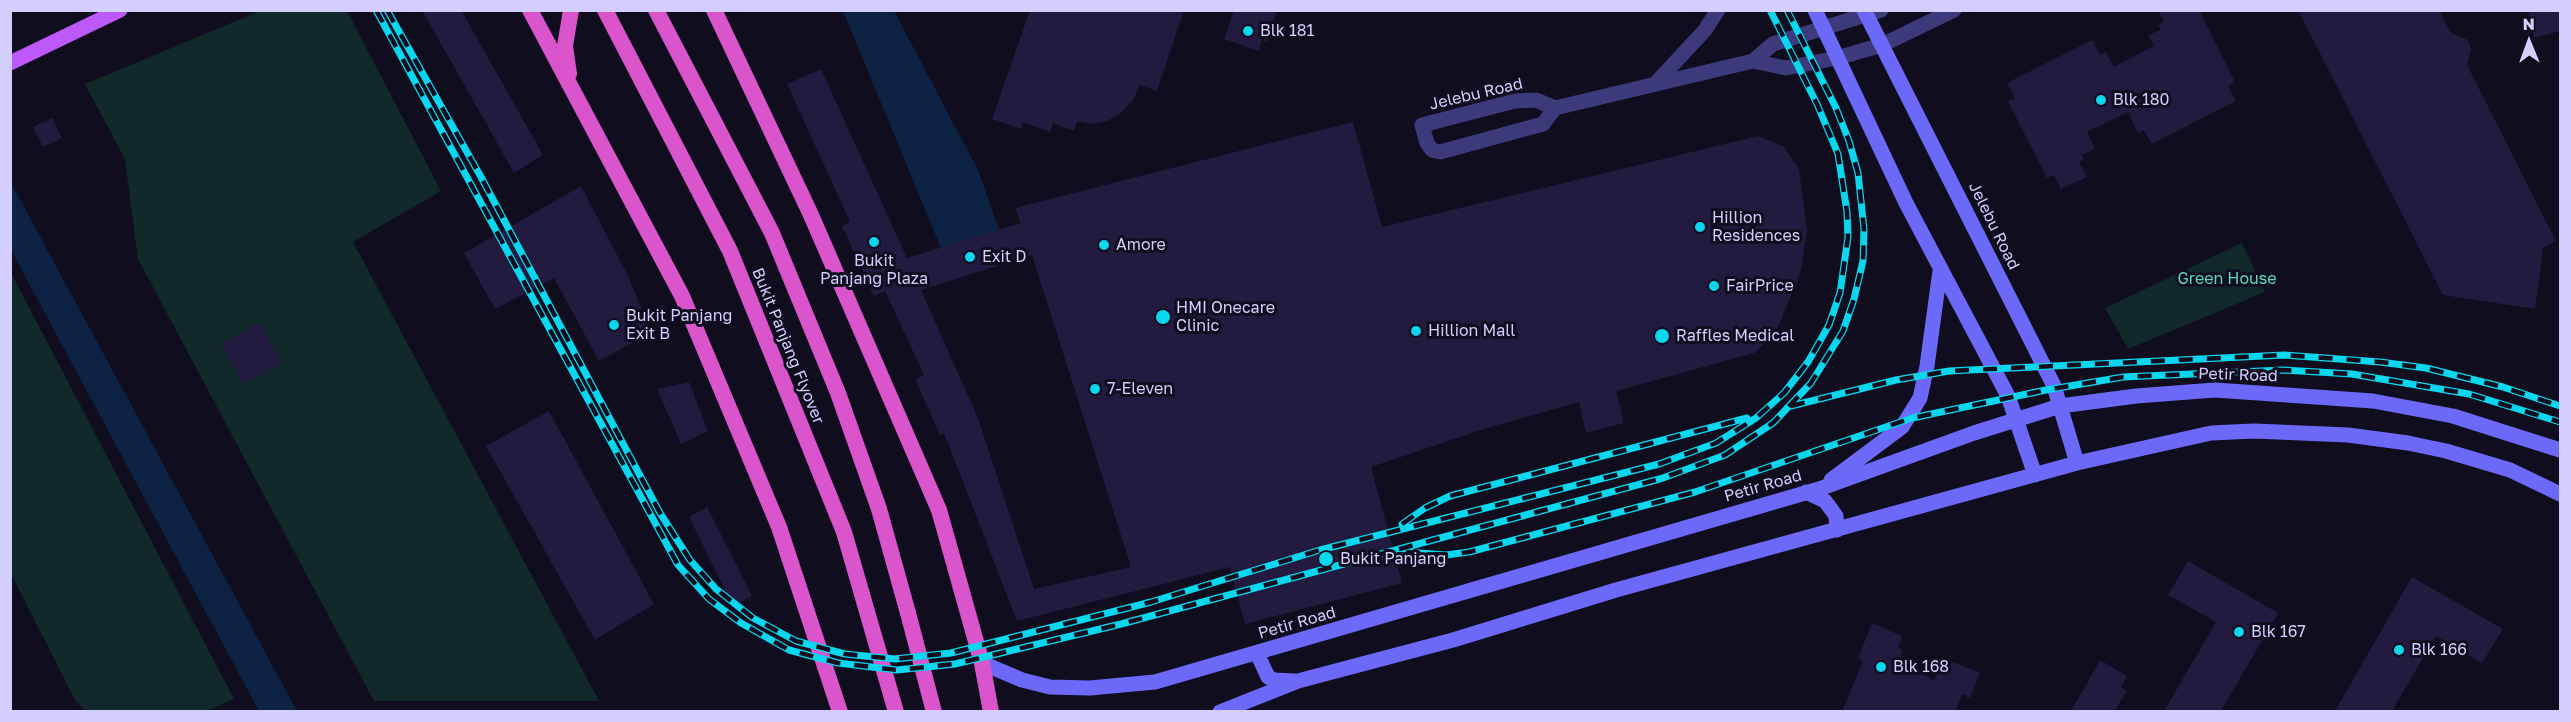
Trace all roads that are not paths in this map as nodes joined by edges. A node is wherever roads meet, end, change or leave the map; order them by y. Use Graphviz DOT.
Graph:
graph roads {
  1 [pos="120,10"];
  2 [pos="530,10"];
  3 [pos="571,10"];
  4 [pos="606,10"];
  5 [pos="656,10"];
  6 [pos="714,10"];
  7 [pos="1718,10"];
  8 [pos="1815,10"];
  9 [pos="1954,10"];
  10 [pos="1871,12"];
  11 [pos="1824,30"];
  12 [pos="1882,45"];
  13 [pos="1837,58"];
  14 [pos="1753,61"];
  15 [pos="10,63"];
  16 [pos="570,84"];
  17 [pos="1655,84"];
  18 [pos="1556,108"];
  19 [pos="1940,271"];
  20 [pos="2060,406"];
  21 [pos="2017,419"];
  22 [pos="2560,450"];
  23 [pos="2077,463"];
  24 [pos="2035,476"];
  25 [pos="1813,490"];
  26 [pos="2560,494"];
  27 [pos="1837,530"];
  28 [pos="1257,653"];
  29 [pos="982,663"];
  30 [pos="1298,681"];
  31 [pos="840,711"];
  32 [pos="896,711"];
  33 [pos="934,711"];
  34 [pos="992,711"];
  35 [pos="1220,711"];
  1 -- 15 [label="main road"];
  2 -- 16 [label="highway"];
  3 -- 16 [label="highway"];
  4 -- 32 [label="highway, Bukit Panjang Flyover"];
  5 -- 33 [label="highway, Bukit Panjang Flyover, bridge"];
  6 -- 29 [label="highway"];
  7 -- 17 [label="street"];
  8 -- 11 [label="main road"];
  9 -- 12 [label="street"];
  10 -- 11 [label="street, Jelebu Road"];
  10 -- 12 [label="main road, Jelebu Road"];
  11 -- 13 [label="main road"];
  11 -- 14 [label="street, Jelebu Road"];
  12 -- 13 [label="street"];
  12 -- 20 [label="main road, Jelebu Road"];
  13 -- 14 [label="street"];
  13 -- 19 [label="main road"];
  14 -- 17 [label="street, Jelebu Road"];
  16 -- 31 [label="highway"];
  17 -- 18 [label="street, Jelebu Road"];
  18 -- 18 [label="street, Jelebu Road"];
  19 -- 21 [label="main road"];
  19 -- 25 [label="main road"];
  20 -- 21 [label="main road, Petir Road"];
  20 -- 22 [label="main road, Petir Road"];
  20 -- 23 [label="main road, Jelebu Road"];
  21 -- 24 [label="main road"];
  21 -- 25 [label="main road, Petir Road"];
  23 -- 24 [label="main road"];
  23 -- 26 [label="main road"];
  24 -- 27 [label="main road"];
  25 -- 27 [label="main road"];
  25 -- 28 [label="main road, Petir Road"];
  27 -- 30 [label="main road"];
  28 -- 29 [label="main road, Petir Road"];
  28 -- 30 [label="main road"];
  29 -- 34 [label="highway"];
  30 -- 35 [label="main road"];
}
